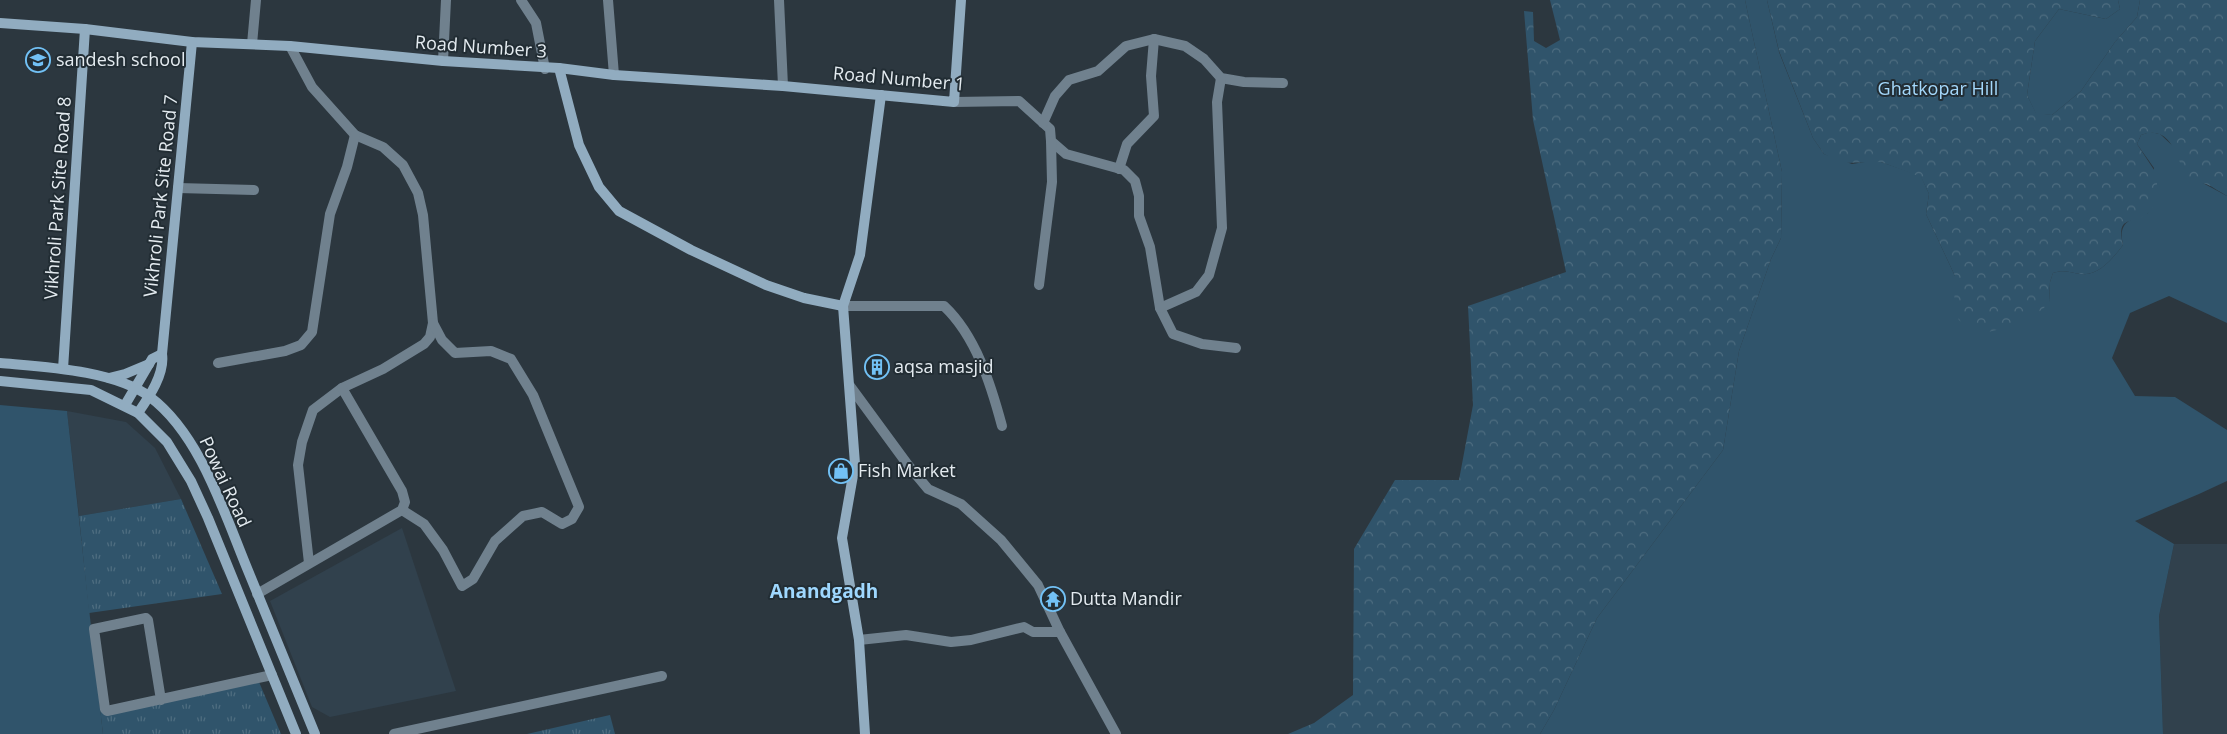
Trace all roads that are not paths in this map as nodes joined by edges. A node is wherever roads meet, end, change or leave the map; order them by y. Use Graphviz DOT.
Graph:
graph roads {
  1 [pos="256,0"];
  2 [pos="446,0"];
  3 [pos="521,0"];
  4 [pos="608,0"];
  5 [pos="779,0"];
  6 [pos="961,0"];
  7 [pos="0,23"];
  8 [pos="85,29"];
  9 [pos="1154,39"];
  10 [pos="192,42"];
  11 [pos="252,44"];
  12 [pos="290,46"];
  13 [pos="443,62"];
  14 [pos="559,68"];
  15 [pos="545,69"];
  16 [pos="614,75"];
  17 [pos="1222,78"];
  18 [pos="1283,83"];
  19 [pos="783,86"];
  20 [pos="881,95"];
  21 [pos="954,102"];
  22 [pos="1043,123"];
  23 [pos="355,135"];
  24 [pos="1051,141"];
  25 [pos="1119,169"];
  26 [pos="178,188"];
  27 [pos="254,190"];
  28 [pos="1039,285"];
  29 [pos="843,306"];
  30 [pos="1160,308"];
  31 [pos="433,323"];
  32 [pos="1236,348"];
  33 [pos="162,354"];
  34 [pos="0,363"];
  35 [pos="218,363"];
  36 [pos="149,364"];
  37 [pos="63,369"];
  38 [pos="109,378"];
  39 [pos="0,382"];
  40 [pos="850,386"];
  41 [pos="342,388"];
  42 [pos="135,389"];
  43 [pos="150,396"];
  44 [pos="125,405"];
  45 [pos="138,413"];
  46 [pos="1002,426"];
  47 [pos="402,510"];
  48 [pos="309,563"];
  49 [pos="257,594"];
  50 [pos="1060,632"];
  51 [pos="859,640"];
  52 [pos="272,675"];
  53 [pos="662,676"];
  54 [pos="161,700"];
  55 [pos="296,734"];
  56 [pos="315,734"];
  57 [pos="394,734"];
  58 [pos="865,734"];
  59 [pos="1116,734"];
  1 -- 11 [label="street"];
  2 -- 13 [label="street"];
  3 -- 15 [label="street"];
  4 -- 16 [label="street"];
  5 -- 19 [label="street"];
  6 -- 21 [label="street"];
  7 -- 8 [label="street, Road Number 3"];
  8 -- 10 [label="street, Road Number 3"];
  8 -- 37 [label="street, Vikhroli Park Site Road 8"];
  9 -- 17 [label="street"];
  9 -- 22 [label="street"];
  9 -- 25 [label="street"];
  10 -- 11 [label="street, Road Number 3"];
  10 -- 26 [label="street, Vikhroli Park Site Road 7"];
  11 -- 12 [label="street, Road Number 3"];
  12 -- 13 [label="street, Road Number 3"];
  12 -- 23 [label="street"];
  13 -- 15 [label="street, Road Number 3"];
  14 -- 15 [label="street, Road Number 3"];
  14 -- 16 [label="street, Road Number 1"];
  14 -- 29 [label="street, Road Number 3"];
  16 -- 19 [label="street, Road Number 1"];
  17 -- 18 [label="street"];
  17 -- 30 [label="street"];
  19 -- 20 [label="street, Road Number 1"];
  20 -- 21 [label="street, Road Number 1"];
  20 -- 29 [label="street"];
  21 -- 22 [label="street, Road Number 1"];
  22 -- 24 [label="street, Road Number 1"];
  23 -- 31 [label="street"];
  23 -- 35 [label="street"];
  24 -- 25 [label="street"];
  24 -- 28 [label="street"];
  25 -- 30 [label="street"];
  26 -- 27 [label="street"];
  26 -- 33 [label="street, Vikhroli Park Site Road 7"];
  29 -- 40 [label="street"];
  29 -- 46 [label="street"];
  30 -- 32 [label="street"];
  31 -- 41 [label="street"];
  31 -- 47 [label="street"];
  33 -- 36 [label="street"];
  33 -- 43 [label="street, Vikhroli Park Site Road 7"];
  34 -- 37 [label="street, Powai Road"];
  36 -- 38 [label="street"];
  36 -- 42 [label="street"];
  37 -- 38 [label="street, Powai Road"];
  38 -- 42 [label="street, Powai Road"];
  39 -- 44 [label="street, Powai Road"];
  40 -- 50 [label="street"];
  40 -- 51 [label="street"];
  41 -- 47 [label="street"];
  41 -- 48 [label="street"];
  42 -- 43 [label="street, Powai Road"];
  42 -- 44 [label="street"];
  43 -- 45 [label="street, Vikhroli Park Site Road 7"];
  43 -- 49 [label="street, Powai Road"];
  44 -- 45 [label="street, Powai Road"];
  45 -- 52 [label="street, Powai Road"];
  47 -- 48 [label="street"];
  48 -- 49 [label="street"];
  49 -- 56 [label="street, Powai Road"];
  50 -- 51 [label="street"];
  50 -- 59 [label="street"];
  51 -- 58 [label="street"];
  52 -- 54 [label="street"];
  52 -- 55 [label="street, Powai Road"];
  53 -- 57 [label="street"];
  54 -- 54 [label="street"];
}
